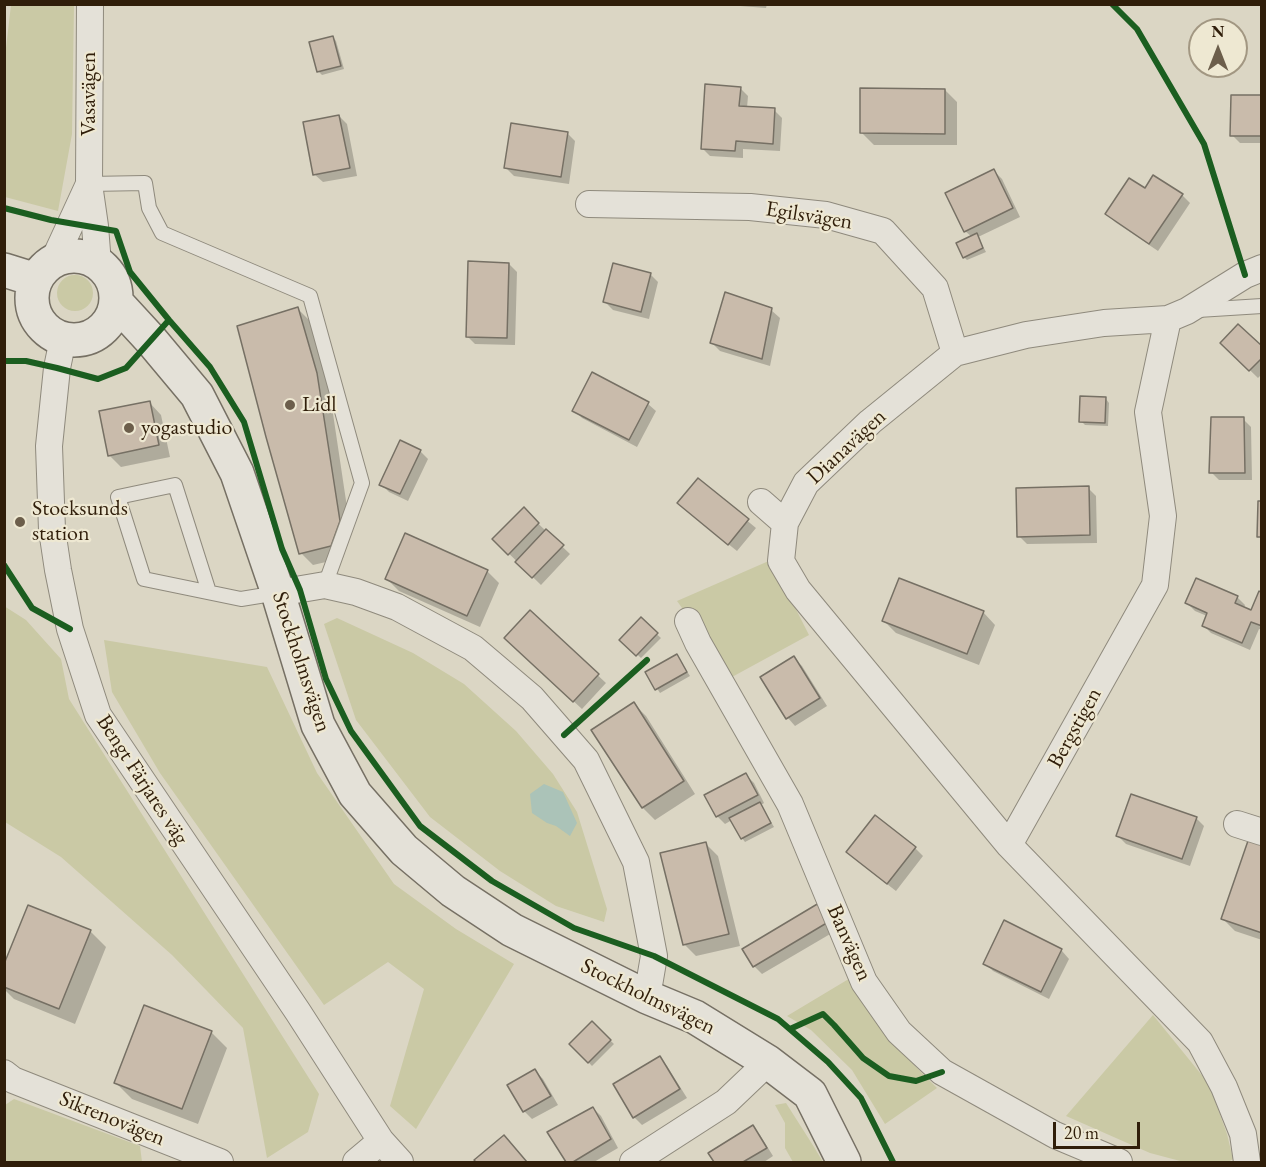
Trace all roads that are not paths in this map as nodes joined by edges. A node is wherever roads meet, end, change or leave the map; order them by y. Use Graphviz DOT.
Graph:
graph roads {
  1 [pos="90,4"];
  2 [pos="89,184"];
  3 [pos="589,204"];
  4 [pos="98,264"];
  5 [pos="1262,268"];
  6 [pos="4,270"];
  7 [pos="45,271"];
  8 [pos="116,302"];
  9 [pos="1262,306"];
  10 [pos="1178,315"];
  11 [pos="63,339"];
  12 [pos="955,353"];
  13 [pos="761,502"];
  14 [pos="785,523"];
  15 [pos="325,585"];
  16 [pos="208,592"];
  17 [pos="278,593"];
  18 [pos="688,621"];
  19 [pos="1237,824"];
  20 [pos="1262,832"];
  21 [pos="1008,845"];
  22 [pos="647,997"];
  23 [pos="768,1062"];
  24 [pos="4,1073"];
  25 [pos="381,1141"];
  26 [pos="220,1162"];
  27 [pos="356,1162"];
  28 [pos="400,1162"];
  29 [pos="633,1162"];
  30 [pos="844,1162"];
  31 [pos="1119,1162"];
  32 [pos="1247,1162"];
  1 -- 2 [label="street, Vasavägen"];
  2 -- 4 [label="street, Vasavägen"];
  2 -- 7 [label="street, Vasavägen"];
  2 -- 15 [label="lane"];
  3 -- 12 [label="street, Egilsvägen"];
  4 -- 7 [label="street"];
  4 -- 8 [label="street"];
  5 -- 10 [label="street"];
  6 -- 7 [label="street"];
  7 -- 11 [label="street"];
  8 -- 11 [label="street"];
  8 -- 17 [label="street, Stockholmsvägen"];
  9 -- 10 [label="lane"];
  10 -- 12 [label="street, Dianavägen"];
  10 -- 21 [label="street, Bergstigen"];
  11 -- 25 [label="street, Bengt Färjares väg"];
  12 -- 14 [label="street, Dianavägen"];
  13 -- 14 [label="street"];
  14 -- 21 [label="street, Dianavägen"];
  15 -- 17 [label="street"];
  15 -- 22 [label="street"];
  16 -- 16 [label="lane"];
  16 -- 17 [label="lane"];
  17 -- 22 [label="street, Stockholmsvägen"];
  18 -- 31 [label="street, Banvägen"];
  19 -- 20 [label="street"];
  21 -- 32 [label="street"];
  22 -- 23 [label="street, Stockholmsvägen"];
  23 -- 29 [label="street"];
  23 -- 30 [label="street, Stockholmsvägen"];
  24 -- 26 [label="street, Sikrenovägen"];
  25 -- 27 [label="street"];
  25 -- 28 [label="street, Bengt Färjares väg"];
}
